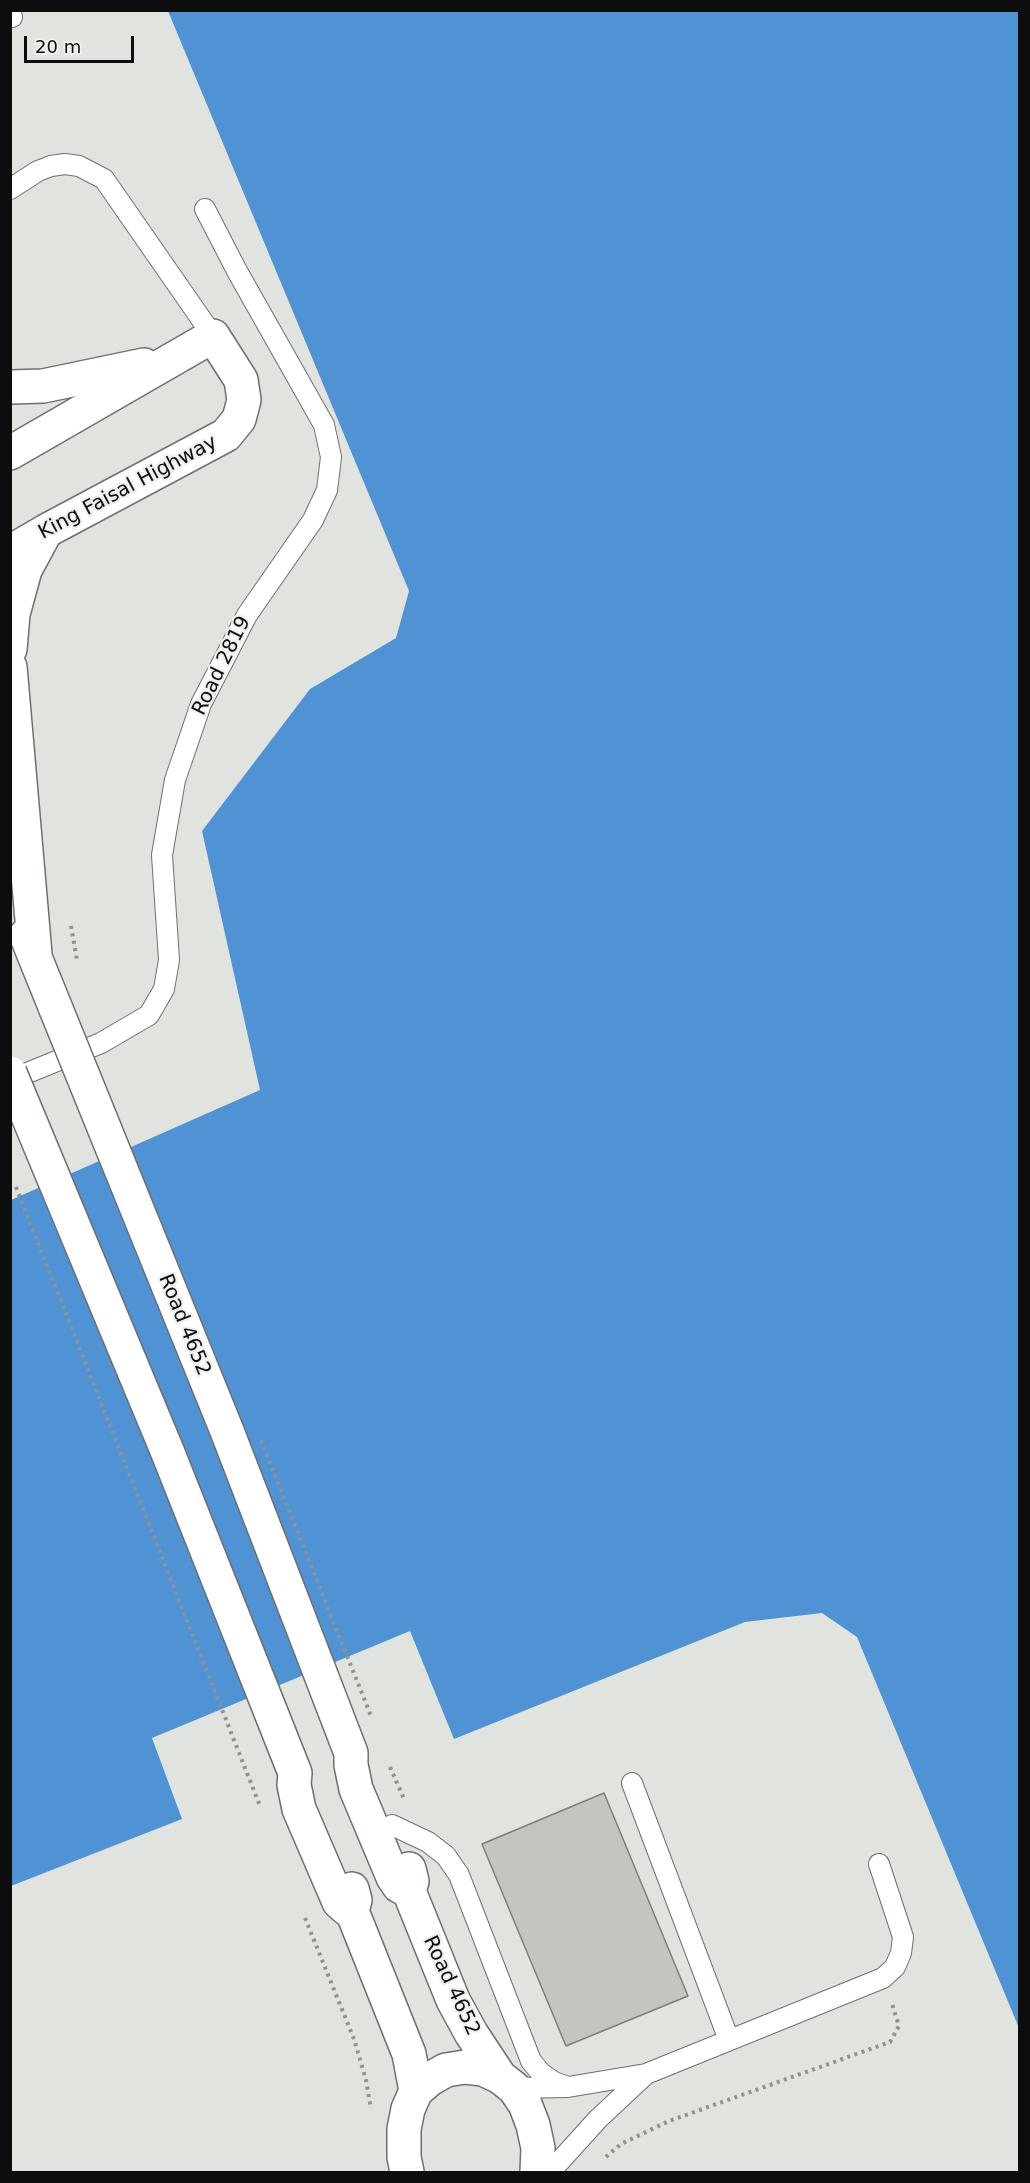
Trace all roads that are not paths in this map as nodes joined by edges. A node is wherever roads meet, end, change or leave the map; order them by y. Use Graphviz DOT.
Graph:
graph roads {
  1 [pos="10,189"];
  2 [pos="205,209"];
  3 [pos="213,336"];
  4 [pos="175,358"];
  5 [pos="10,387"];
  6 [pos="10,453"];
  7 [pos="46,531"];
  8 [pos="10,552"];
  9 [pos="10,649"];
  10 [pos="10,667"];
  11 [pos="10,899"];
  12 [pos="35,954"];
  13 [pos="10,1072"];
  14 [pos="10,1080"];
  15 [pos="351,1753"];
  16 [pos="632,1783"];
  17 [pos="392,1825"];
  18 [pos="879,1864"];
  19 [pos="409,1891"];
  20 [pos="729,2040"];
  21 [pos="646,2074"];
  22 [pos="507,2082"];
  23 [pos="568,2087"];
  24 [pos="416,2091"];
  25 [pos="407,2172"];
  26 [pos="537,2172"];
  27 [pos="550,2172"];
  1 -- 3 [label="lane"];
  2 -- 14 [label="lane, Road 2819"];
  3 -- 4 [label="street"];
  3 -- 7 [label="street, King Faisal Highway"];
  4 -- 5 [label="street"];
  4 -- 6 [label="street"];
  7 -- 8 [label="street, King Faisal Highway"];
  7 -- 9 [label="street"];
  10 -- 12 [label="street"];
  11 -- 12 [label="street, Road 4652"];
  12 -- 15 [label="street, Road 4652, bridge"];
  13 -- 24 [label="street, bridge"];
  15 -- 17 [label="street, Road 4652"];
  15 -- 19 [label="street, Road 4652"];
  16 -- 20 [label="lane"];
  17 -- 19 [label="street, Road 4652"];
  17 -- 23 [label="lane"];
  18 -- 20 [label="lane"];
  19 -- 22 [label="street, Road 4652"];
  20 -- 21 [label="lane"];
  21 -- 23 [label="lane"];
  21 -- 27 [label="lane"];
  22 -- 23 [label="lane"];
  22 -- 24 [label="street"];
  22 -- 26 [label="street, Road 4652"];
  24 -- 25 [label="street"];
}
